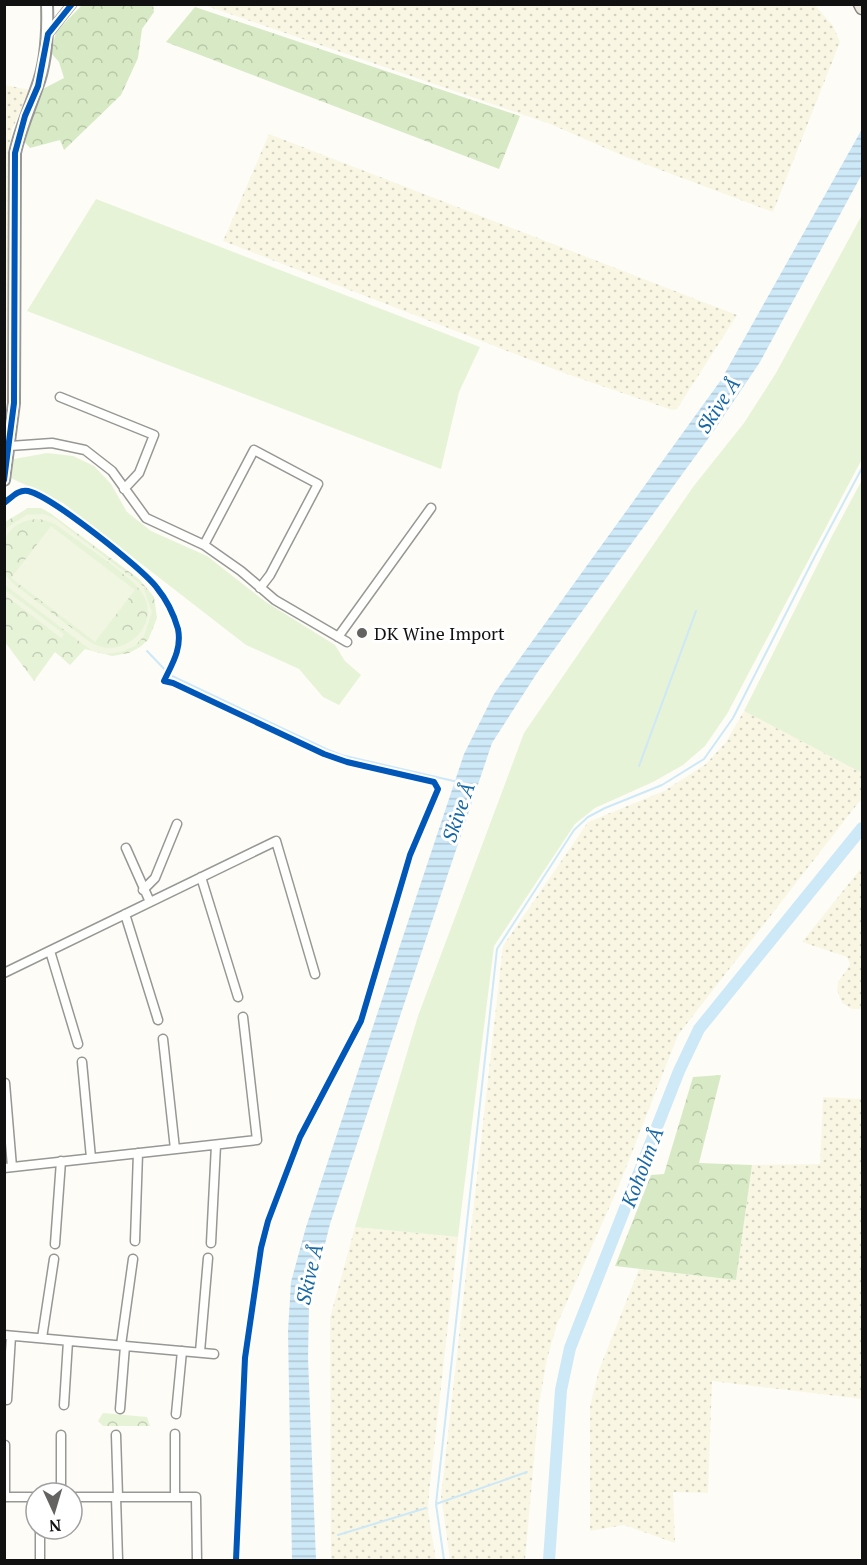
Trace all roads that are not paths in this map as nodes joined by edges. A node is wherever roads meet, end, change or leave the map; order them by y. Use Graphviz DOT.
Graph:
graph roads {
  1 [pos="47,4"];
  2 [pos="72,4"];
  3 [pos="48,33"];
  4 [pos="60,397"];
  5 [pos="10,446"];
  6 [pos="4,480"];
  7 [pos="124,489"];
  8 [pos="431,508"];
  9 [pos="204,545"];
  10 [pos="260,588"];
  11 [pos="338,637"];
  12 [pos="348,642"];
  13 [pos="177,824"];
  14 [pos="126,848"];
  15 [pos="201,877"];
  16 [pos="143,890"];
  17 [pos="150,902"];
  18 [pos="125,914"];
  19 [pos="50,951"];
  20 [pos="4,972"];
  21 [pos="315,974"];
  22 [pos="238,997"];
  23 [pos="243,1017"];
  24 [pos="158,1020"];
  25 [pos="163,1039"];
  26 [pos="78,1044"];
  27 [pos="82,1062"];
  28 [pos="5,1083"];
  29 [pos="216,1145"];
  30 [pos="175,1149"];
  31 [pos="138,1153"];
  32 [pos="91,1158"];
  33 [pos="61,1161"];
  34 [pos="8,1167"];
  35 [pos="135,1241"];
  36 [pos="210,1243"];
  37 [pos="55,1244"];
  38 [pos="208,1258"];
  39 [pos="54,1259"];
  40 [pos="133,1259"];
  41 [pos="8,1335"];
  42 [pos="42,1338"];
  43 [pos="68,1341"];
  44 [pos="123,1346"];
  45 [pos="182,1351"];
  46 [pos="200,1352"];
  47 [pos="214,1354"];
  48 [pos="7,1401"];
  49 [pos="64,1405"];
  50 [pos="120,1409"];
  51 [pos="176,1414"];
  52 [pos="175,1434"];
  53 [pos="61,1435"];
  54 [pos="116,1435"];
  55 [pos="5,1445"];
  56 [pos="61,1481"];
  57 [pos="5,1497"];
  58 [pos="24,1497"];
  59 [pos="84,1497"];
  60 [pos="117,1497"];
  61 [pos="175,1497"];
  62 [pos="40,1541"];
  63 [pos="40,1560"];
  64 [pos="118,1560"];
  65 [pos="197,1560"];
  1 -- 3 [label="street"];
  2 -- 3 [label="street"];
  3 -- 5 [label="street"];
  4 -- 7 [label="street"];
  5 -- 6 [label="street"];
  5 -- 7 [label="street"];
  7 -- 9 [label="street"];
  8 -- 11 [label="street"];
  9 -- 10 [label="street"];
  9 -- 10 [label="street"];
  10 -- 11 [label="street"];
  11 -- 12 [label="street"];
  13 -- 16 [label="street"];
  14 -- 16 [label="street"];
  15 -- 17 [label="street"];
  15 -- 21 [label="street"];
  15 -- 22 [label="street"];
  16 -- 17 [label="street"];
  17 -- 18 [label="street"];
  18 -- 19 [label="street"];
  18 -- 24 [label="street"];
  19 -- 20 [label="street"];
  19 -- 26 [label="street"];
  23 -- 29 [label="street"];
  25 -- 30 [label="street"];
  27 -- 32 [label="street"];
  28 -- 34 [label="street"];
  29 -- 30 [label="street"];
  29 -- 36 [label="street"];
  30 -- 31 [label="street"];
  31 -- 32 [label="street"];
  31 -- 35 [label="street"];
  32 -- 33 [label="street"];
  33 -- 34 [label="street"];
  33 -- 37 [label="street"];
  38 -- 46 [label="street"];
  39 -- 42 [label="street"];
  40 -- 44 [label="street"];
  41 -- 42 [label="street"];
  41 -- 48 [label="street"];
  42 -- 43 [label="street"];
  43 -- 44 [label="street"];
  43 -- 49 [label="street"];
  44 -- 45 [label="street"];
  44 -- 50 [label="street"];
  45 -- 46 [label="street"];
  45 -- 51 [label="street"];
  46 -- 47 [label="street"];
  52 -- 61 [label="street"];
  53 -- 56 [label="street"];
  54 -- 60 [label="street"];
  55 -- 57 [label="street"];
  57 -- 58 [label="street"];
  59 -- 60 [label="street"];
  60 -- 61 [label="street"];
  60 -- 64 [label="street"];
  61 -- 65 [label="street"];
  62 -- 63 [label="street"];
}
